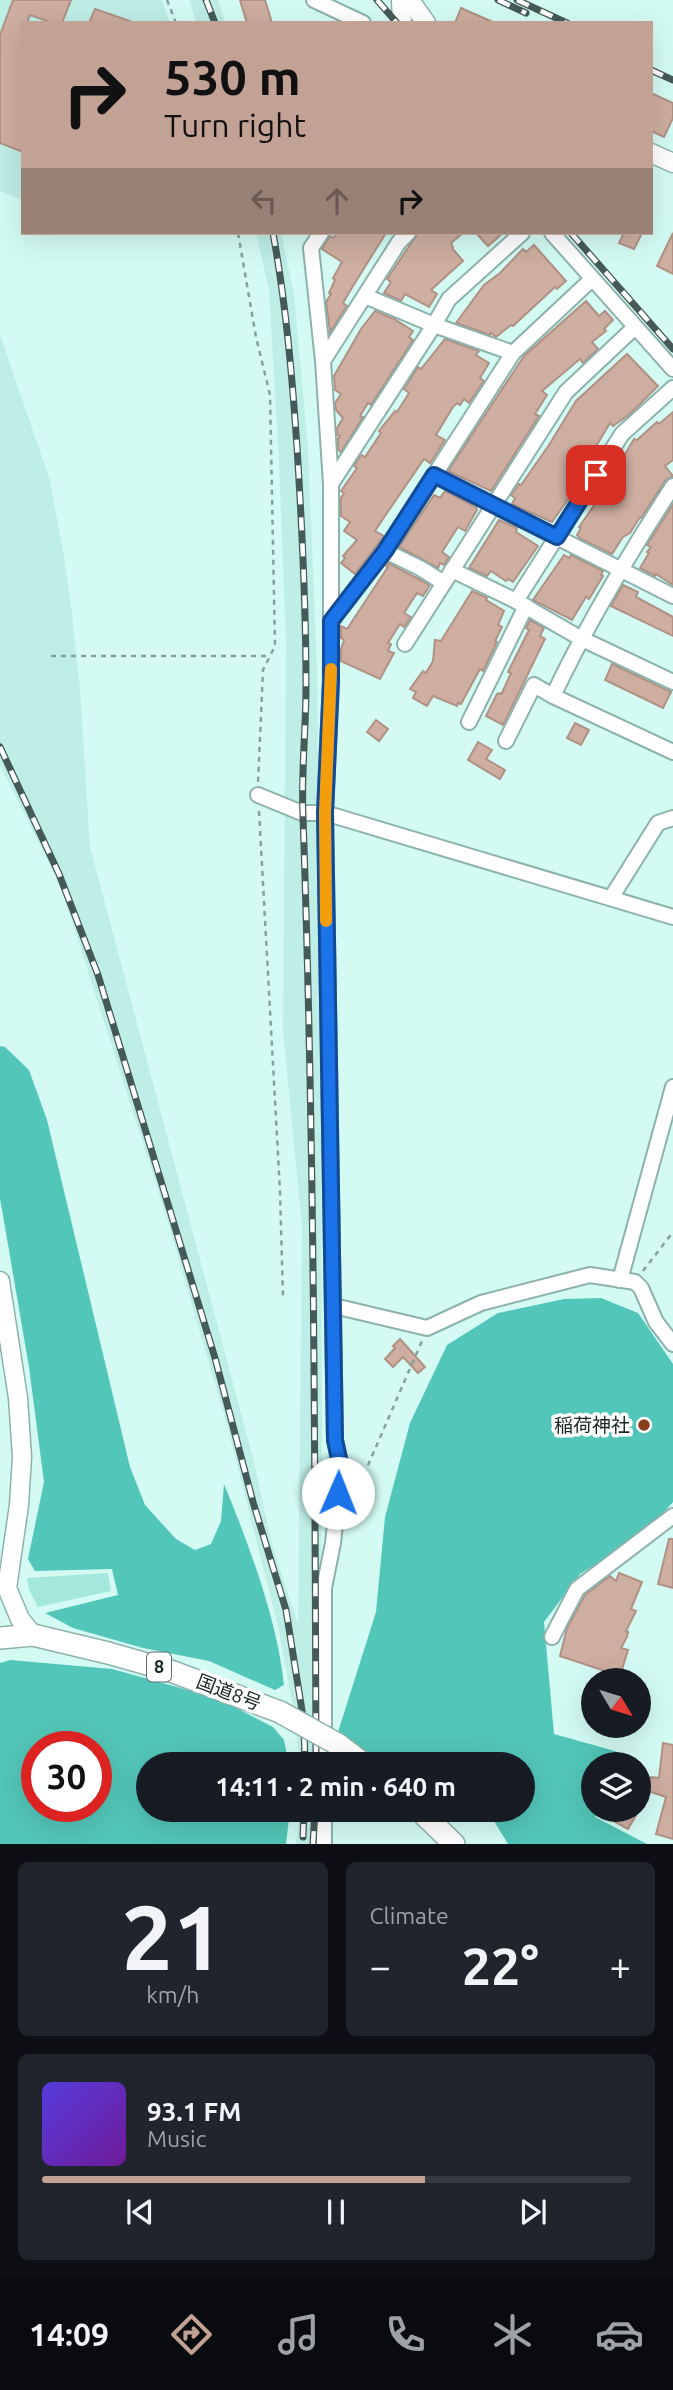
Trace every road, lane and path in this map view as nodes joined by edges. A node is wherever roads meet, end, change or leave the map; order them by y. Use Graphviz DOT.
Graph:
graph roads {
  1 [pos="167,0"];
  2 [pos="314,0"];
  3 [pos="401,0"];
  4 [pos="410,0"];
  5 [pos="175,21"];
  6 [pos="359,21"];
  7 [pos="401,21"];
  8 [pos="425,21"];
  9 [pos="653,154"];
  10 [pos="673,163"];
  11 [pos="238,235"];
  12 [pos="320,235"];
  13 [pos="406,235"];
  14 [pos="520,235"];
  15 [pos="554,235"];
  16 [pos="592,279"];
  17 [pos="365,296"];
  18 [pos="434,325"];
  19 [pos="635,327"];
  20 [pos="513,353"];
  21 [pos="324,362"];
  22 [pos="673,369"];
  23 [pos="673,388"];
  24 [pos="434,475"];
  25 [pos="331,484"];
  26 [pos="673,486"];
  27 [pos="494,506"];
  28 [pos="557,537"];
  29 [pos="385,551"];
  30 [pos="620,568"];
  31 [pos="448,576"];
  32 [pos="673,596"];
  33 [pos="521,604"];
  34 [pos="331,621"];
  35 [pos="580,638"];
  36 [pos="405,644"];
  37 [pos="51,656"];
  38 [pos="270,656"];
  39 [pos="673,682"];
  40 [pos="553,696"];
  41 [pos="469,722"];
  42 [pos="506,741"];
  43 [pos="673,752"];
  44 [pos="258,795"];
  45 [pos="325,813"];
  46 [pos="673,818"];
  47 [pos="611,898"];
  48 [pos="673,917"];
  49 [pos="673,1087"];
  50 [pos="673,1232"];
  51 [pos="0,1281"];
  52 [pos="628,1281"];
  53 [pos="283,1298"];
  54 [pos="334,1306"];
  55 [pos="427,1328"];
  56 [pos="673,1344"];
  57 [pos="350,1507"];
  58 [pos="673,1516"];
  59 [pos="4,1576"];
  60 [pos="33,1635"];
  61 [pos="552,1637"];
  62 [pos="0,1638"];
  63 [pos="324,1752"];
  64 [pos="348,1752"];
  65 [pos="324,1822"];
  66 [pos="430,1822"];
  67 [pos="442,1836"];
  68 [pos="324,1844"];
  69 [pos="454,1844"];
  1 -- 5 [label="path"];
  2 -- 6 [label="street"];
  3 -- 7 [label="main road"];
  4 -- 8 [label="main road"];
  9 -- 10 [label="main road"];
  11 -- 38 [label="path"];
  12 -- 21 [label="street"];
  13 -- 17 [label="street"];
  14 -- 18 [label="street"];
  15 -- 16 [label="street"];
  16 -- 19 [label="street"];
  16 -- 20 [label="street"];
  17 -- 18 [label="street"];
  17 -- 21 [label="street"];
  18 -- 20 [label="street"];
  18 -- 25 [label="street"];
  19 -- 22 [label="street"];
  19 -- 27 [label="street"];
  20 -- 24 [label="street"];
  21 -- 25 [label="street"];
  23 -- 28 [label="street"];
  24 -- 27 [label="street"];
  24 -- 29 [label="street"];
  25 -- 34 [label="street"];
  26 -- 30 [label="street"];
  27 -- 28 [label="street"];
  27 -- 31 [label="street"];
  28 -- 30 [label="street"];
  28 -- 33 [label="street"];
  29 -- 31 [label="street"];
  29 -- 34 [label="street"];
  30 -- 32 [label="street"];
  30 -- 35 [label="street"];
  31 -- 33 [label="street"];
  31 -- 36 [label="street"];
  33 -- 35 [label="street"];
  33 -- 41 [label="street"];
  34 -- 45 [label="street"];
  35 -- 39 [label="street"];
  35 -- 40 [label="street"];
  37 -- 38 [label="path"];
  38 -- 44 [label="path"];
  40 -- 42 [label="street"];
  40 -- 43 [label="street"];
  44 -- 45 [label="street"];
  44 -- 53 [label="path"];
  45 -- 47 [label="street"];
  45 -- 54 [label="street"];
  46 -- 47 [label="street"];
  47 -- 48 [label="street"];
  49 -- 52 [label="street"];
  50 -- 52 [label="path"];
  51 -- 59 [label="main road"];
  52 -- 55 [label="street"];
  52 -- 56 [label="street"];
  54 -- 55 [label="street"];
  54 -- 63 [label="street"];
  55 -- 57 [label="path"];
  58 -- 61 [label="street"];
  59 -- 60 [label="main road"];
  60 -- 62 [label="highway, 国道8号 / 8"];
  60 -- 64 [label="highway, 国道8号 / 8, bridge"];
  65 -- 68 [label="street"];
  66 -- 67 [label="highway"];
  67 -- 69 [label="highway"];
}
